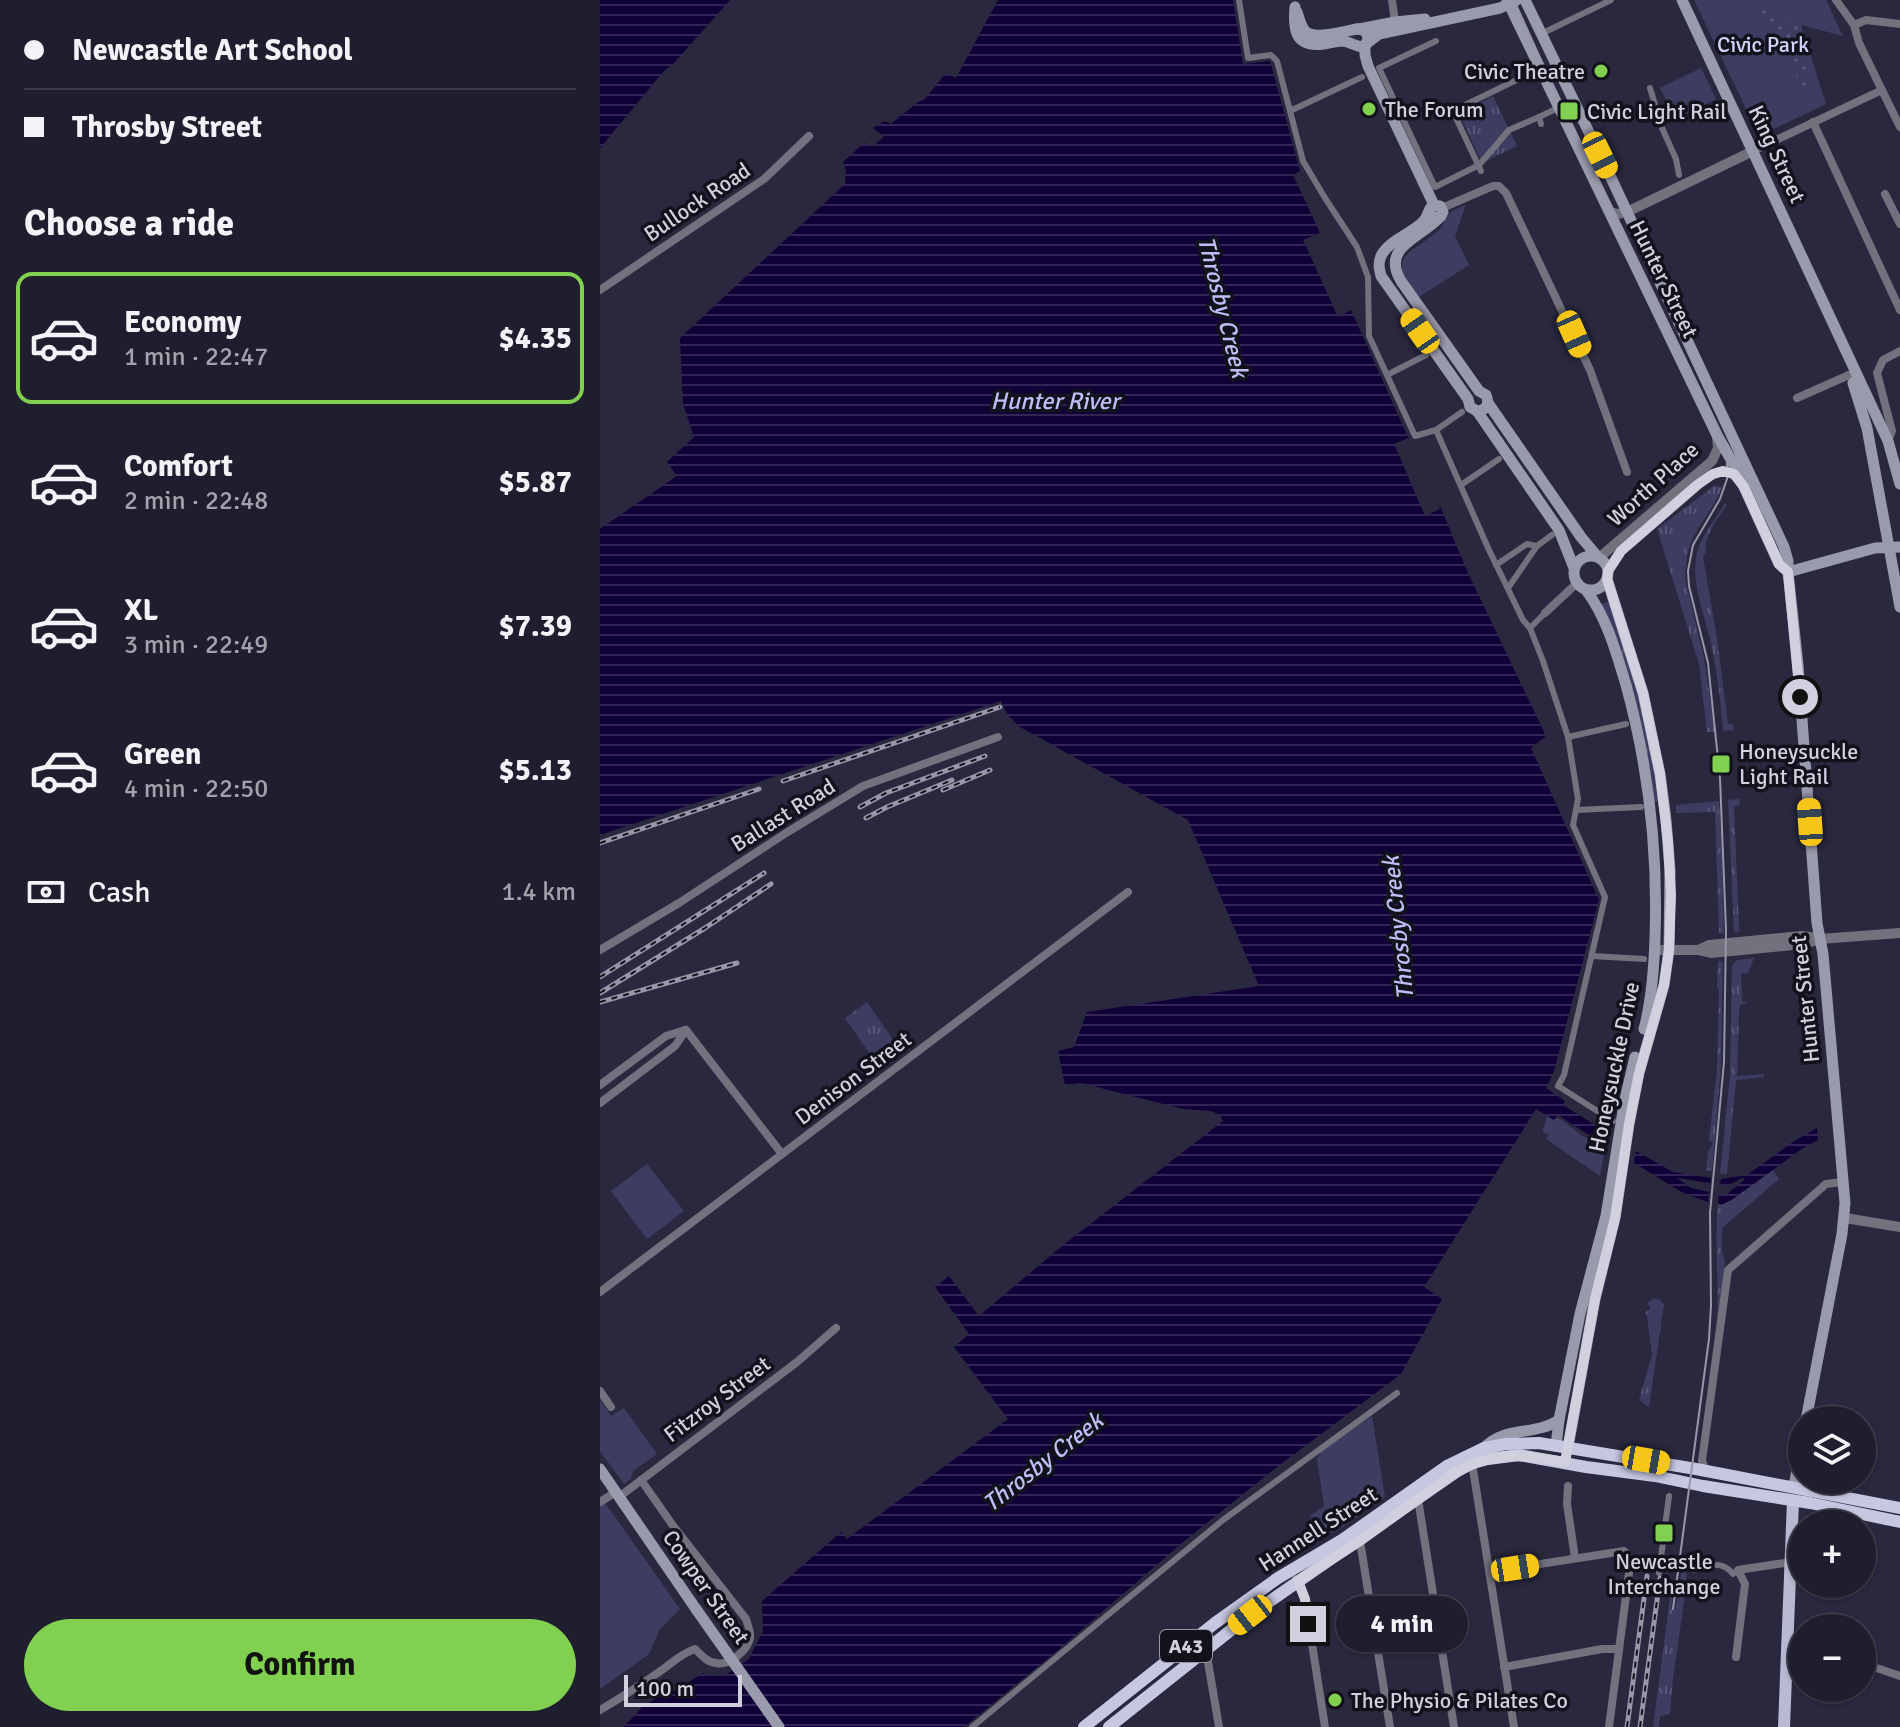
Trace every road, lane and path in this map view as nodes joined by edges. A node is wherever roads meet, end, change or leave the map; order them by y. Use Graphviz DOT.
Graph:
graph roads {
  1 [pos="1239,0"];
  2 [pos="1392,0"];
  3 [pos="1525,0"];
  4 [pos="1611,0"];
  5 [pos="1682,0"];
  6 [pos="1836,0"];
  7 [pos="1511,1"];
  8 [pos="1294,3"];
  9 [pos="1900,24"];
  10 [pos="1854,25"];
  11 [pos="1396,26"];
  12 [pos="1358,29"];
  13 [pos="1547,31"];
  14 [pos="1436,41"];
  15 [pos="1360,44"];
  16 [pos="1535,71"];
  17 [pos="1366,74"];
  18 [pos="1650,88"];
  19 [pos="1882,90"];
  20 [pos="1463,106"];
  21 [pos="1558,108"];
  22 [pos="1290,111"];
  23 [pos="1898,116"];
  24 [pos="1456,118"];
  25 [pos="1813,122"];
  26 [pos="1900,127"];
  27 [pos="809,136"];
  28 [pos="1753,151"];
  29 [pos="1480,168"];
  30 [pos="1679,175"];
  31 [pos="1885,194"];
  32 [pos="1437,210"];
  33 [pos="1610,212"];
  34 [pos="1626,212"];
  35 [pos="1900,224"];
  36 [pos="600,290"];
  37 [pos="1900,310"];
  38 [pos="1834,325"];
  39 [pos="1900,351"];
  40 [pos="1426,355"];
  41 [pos="1387,375"];
  42 [pos="1849,375"];
  43 [pos="1479,391"];
  44 [pos="1797,398"];
  45 [pos="1468,399"];
  46 [pos="1488,403"];
  47 [pos="1477,411"];
  48 [pos="1462,412"];
  49 [pos="1436,430"];
  50 [pos="1717,435"];
  51 [pos="1888,441"];
  52 [pos="1499,459"];
  53 [pos="1627,472"];
  54 [pos="1900,484"];
  55 [pos="1461,485"];
  56 [pos="1744,487"];
  57 [pos="1552,535"];
  58 [pos="1537,546"];
  59 [pos="1894,547"];
  60 [pos="1598,556"];
  61 [pos="1496,565"];
  62 [pos="1574,568"];
  63 [pos="1788,572"];
  64 [pos="1608,575"];
  65 [pos="1581,587"];
  66 [pos="1508,588"];
  67 [pos="1900,607"];
  68 [pos="1545,613"];
  69 [pos="1530,628"];
  70 [pos="1626,724"];
  71 [pos="998,737"];
  72 [pos="1568,737"];
  73 [pos="1641,807"];
  74 [pos="1576,810"];
  75 [pos="1128,892"];
  76 [pos="1900,933"];
  77 [pos="1820,939"];
  78 [pos="600,950"];
  79 [pos="1655,950"];
  80 [pos="1669,950"];
  81 [pos="1592,956"];
  82 [pos="1644,959"];
  83 [pos="686,1030"];
  84 [pos="602,1084"];
  85 [pos="612,1094"];
  86 [pos="600,1103"];
  87 [pos="1613,1121"];
  88 [pos="1622,1137"];
  89 [pos="782,1154"];
  90 [pos="1619,1158"];
  91 [pos="1843,1182"];
  92 [pos="1845,1218"];
  93 [pos="1900,1227"];
  94 [pos="600,1292"];
  95 [pos="836,1328"];
  96 [pos="600,1391"];
  97 [pos="1397,1393"];
  98 [pos="1809,1406"];
  99 [pos="611,1407"];
  100 [pos="1559,1420"];
  101 [pos="1562,1446"];
  102 [pos="1484,1448"];
  103 [pos="1559,1461"];
  104 [pos="1472,1463"];
  105 [pos="600,1469"];
  106 [pos="1706,1471"];
  107 [pos="641,1480"];
  108 [pos="1568,1486"];
  109 [pos="1788,1492"];
  110 [pos="1788,1493"];
  111 [pos="617,1494"];
  112 [pos="1794,1494"];
  113 [pos="1836,1494"];
  114 [pos="1669,1496"];
  115 [pos="1418,1499"];
  116 [pos="600,1502"];
  117 [pos="1900,1508"];
  118 [pos="1793,1510"];
  119 [pos="1900,1522"];
  120 [pos="1360,1541"];
  121 [pos="1575,1558"];
  122 [pos="1788,1563"];
  123 [pos="1683,1565"];
  124 [pos="1489,1572"];
  125 [pos="1736,1572"];
  126 [pos="1659,1573"];
  127 [pos="1294,1576"];
  128 [pos="1789,1598"];
  129 [pos="1787,1637"];
  130 [pos="1618,1649"];
  131 [pos="1206,1650"];
  132 [pos="1736,1657"];
  133 [pos="1504,1667"];
  134 [pos="1876,1668"];
  135 [pos="1900,1676"];
  136 [pos="600,1710"];
  137 [pos="1111,1726"];
  138 [pos="779,1727"];
  139 [pos="972,1727"];
  140 [pos="1084,1727"];
  141 [pos="1219,1727"];
  142 [pos="1325,1727"];
  143 [pos="1390,1727"];
  144 [pos="1454,1727"];
  145 [pos="1514,1727"];
  146 [pos="1609,1727"];
  147 [pos="1784,1727"];
  1 -- 22 [label="street"];
  2 -- 11 [label="street"];
  3 -- 34 [label="main road, Hunter Street"];
  4 -- 13 [label="street"];
  5 -- 28 [label="main road, King Street"];
  6 -- 10 [label="street"];
  7 -- 11 [label="main road"];
  7 -- 21 [label="main road, Hunter Street"];
  8 -- 12 [label="main road"];
  8 -- 15 [label="main road"];
  9 -- 10 [label="street"];
  10 -- 19 [label="street"];
  11 -- 12 [label="main road"];
  11 -- 15 [label="main road"];
  12 -- 15 [label="main road"];
  14 -- 29 [label="street"];
  15 -- 17 [label="main road"];
  16 -- 20 [label="street"];
  17 -- 22 [label="street"];
  17 -- 32 [label="main road"];
  18 -- 30 [label="street"];
  19 -- 23 [label="street"];
  19 -- 25 [label="street"];
  21 -- 29 [label="street"];
  21 -- 33 [label="main road, Hunter Street"];
  22 -- 41 [label="street"];
  23 -- 26 [label="street"];
  24 -- 29 [label="street"];
  25 -- 28 [label="street"];
  25 -- 37 [label="street"];
  27 -- 36 [label="street, Bullock Road"];
  28 -- 34 [label="street"];
  28 -- 38 [label="main road, King Street"];
  31 -- 35 [label="street"];
  32 -- 43 [label="main road"];
  32 -- 45 [label="main road"];
  32 -- 53 [label="street"];
  33 -- 34 [label="street"];
  33 -- 50 [label="main road, Hunter Street"];
  34 -- 63 [label="main road, Hunter Street"];
  38 -- 42 [label="main road, King Street"];
  38 -- 51 [label="main road, King Street"];
  39 -- 51 [label="street"];
  40 -- 41 [label="street"];
  41 -- 49 [label="street"];
  42 -- 44 [label="street"];
  42 -- 59 [label="main road, King Street"];
  43 -- 45 [label="main road"];
  43 -- 46 [label="main road"];
  45 -- 47 [label="main road"];
  46 -- 47 [label="main road"];
  46 -- 60 [label="main road"];
  47 -- 62 [label="main road"];
  48 -- 49 [label="street"];
  49 -- 55 [label="street"];
  50 -- 56 [label="main road, Hunter Street"];
  50 -- 60 [label="street, Worth Place"];
  51 -- 54 [label="main road, King Street"];
  52 -- 55 [label="street"];
  55 -- 61 [label="street"];
  56 -- 63 [label="main road, Hunter Street"];
  56 -- 64 [label="street, Worth Place"];
  57 -- 58 [label="street"];
  58 -- 61 [label="street"];
  58 -- 66 [label="street"];
  59 -- 63 [label="main road"];
  59 -- 67 [label="main road, King Street"];
  60 -- 62 [label="main road"];
  60 -- 64 [label="main road"];
  61 -- 66 [label="street"];
  62 -- 65 [label="main road"];
  63 -- 77 [label="main road, Hunter Street"];
  64 -- 65 [label="main road"];
  64 -- 80 [label="main road, Honeysuckle Drive"];
  65 -- 68 [label="street"];
  65 -- 79 [label="main road, Honeysuckle Drive"];
  66 -- 69 [label="street"];
  68 -- 69 [label="street"];
  69 -- 72 [label="street"];
  70 -- 72 [label="street"];
  71 -- 78 [label="street, Ballast Road"];
  72 -- 74 [label="street"];
  73 -- 74 [label="street"];
  74 -- 81 [label="street"];
  75 -- 89 [label="street, Denison Street"];
  76 -- 77 [label="street"];
  77 -- 80 [label="street"];
  77 -- 91 [label="main road, Hunter Street"];
  79 -- 80 [label="street"];
  79 -- 88 [label="main road, Honeysuckle Drive"];
  80 -- 88 [label="main road, Honeysuckle Drive"];
  81 -- 82 [label="street"];
  81 -- 87 [label="street"];
  83 -- 84 [label="street"];
  83 -- 85 [label="street"];
  83 -- 89 [label="street"];
  84 -- 85 [label="street"];
  85 -- 86 [label="street"];
  88 -- 90 [label="main road, Honeysuckle Drive"];
  89 -- 94 [label="street, Denison Street"];
  90 -- 100 [label="main road, Honeysuckle Drive"];
  90 -- 101 [label="main road, Honeysuckle Drive"];
  91 -- 92 [label="main road, Hunter Street"];
  91 -- 106 [label="street"];
  92 -- 93 [label="street"];
  92 -- 98 [label="main road, Hunter Street"];
  95 -- 107 [label="street, Fitzroy Street"];
  96 -- 99 [label="street"];
  97 -- 139 [label="street"];
  100 -- 101 [label="main road, Honeysuckle Drive"];
  100 -- 102 [label="main road"];
  101 -- 102 [label="highway, Hannell Street / A43"];
  101 -- 103 [label="highway, Honeysuckle Drive"];
  101 -- 106 [label="highway, A43"];
  102 -- 127 [label="highway, Hannell Street / A43"];
  103 -- 104 [label="highway, Hannell Street / A43"];
  103 -- 110 [label="highway, A43"];
  104 -- 115 [label="highway, Hannell Street / A43"];
  104 -- 124 [label="street"];
  105 -- 111 [label="main road, Cowper Street"];
  106 -- 109 [label="highway, A43"];
  107 -- 111 [label="street, Fitzroy Street"];
  107 -- 136 [label="street"];
  108 -- 121 [label="street"];
  111 -- 116 [label="street, Fitzroy Street"];
  111 -- 138 [label="main road, Cowper Street, bridge"];
  112 -- 118 [label="main road"];
  112 -- 119 [label="highway, A43"];
  113 -- 117 [label="highway, A43"];
  114 -- 126 [label="street"];
  115 -- 120 [label="highway, Hannell Street / A43"];
  115 -- 144 [label="street"];
  120 -- 127 [label="highway, Hannell Street / A43"];
  120 -- 143 [label="street"];
  121 -- 124 [label="street"];
  121 -- 130 [label="street"];
  122 -- 125 [label="street"];
  123 -- 125 [label="street"];
  124 -- 133 [label="street"];
  125 -- 132 [label="street"];
  127 -- 131 [label="highway, Hannell Street / A43"];
  127 -- 140 [label="highway, Hannell Street / A43"];
  127 -- 142 [label="street"];
  128 -- 129 [label="main road"];
  129 -- 147 [label="main road"];
  130 -- 133 [label="street"];
  130 -- 146 [label="street"];
  131 -- 137 [label="highway, Hannell Street / A43"];
  131 -- 141 [label="street"];
  133 -- 145 [label="street"];
  134 -- 135 [label="street"];
}
